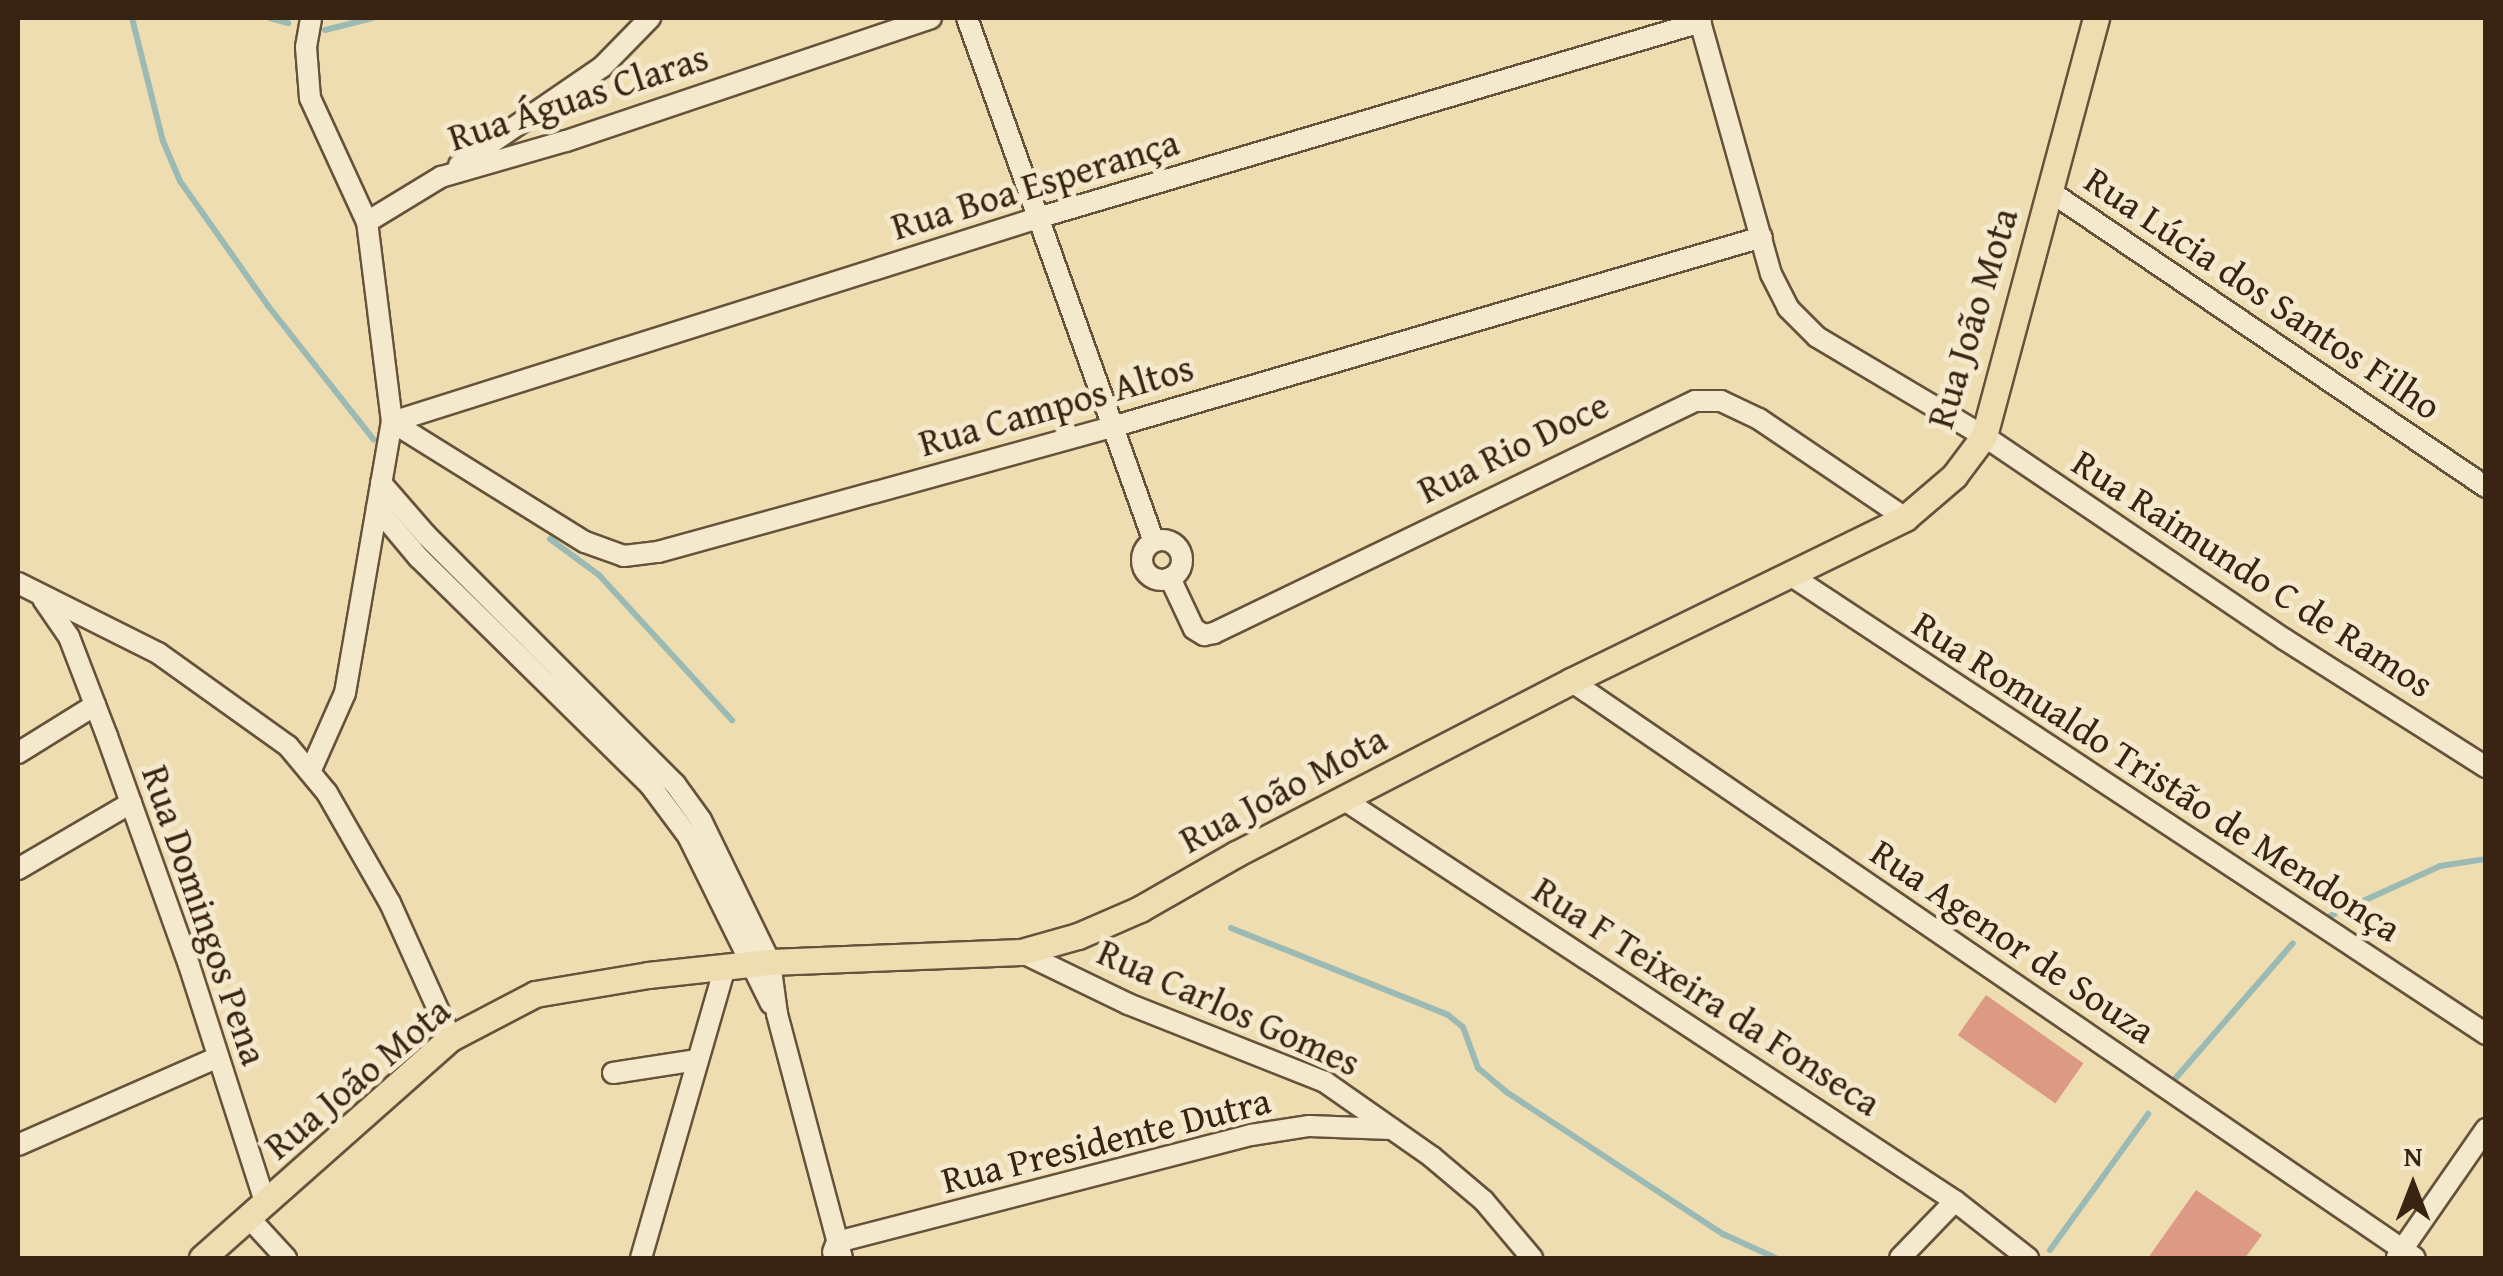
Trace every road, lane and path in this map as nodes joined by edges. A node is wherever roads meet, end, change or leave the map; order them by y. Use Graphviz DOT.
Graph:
graph roads {
  1 [pos="312,18"];
  2 [pos="931,18"];
  3 [pos="967,18"];
  4 [pos="2096,18"];
  5 [pos="648,19"];
  6 [pos="1700,20"];
  7 [pos="550,106"];
  8 [pos="566,141"];
  9 [pos="441,177"];
  10 [pos="2050,192"];
  11 [pos="1041,218"];
  12 [pos="367,222"];
  13 [pos="1762,238"];
  14 [pos="392,422"];
  15 [pos="1112,427"];
  16 [pos="1984,436"];
  17 [pos="381,483"];
  18 [pos="2486,488"];
  19 [pos="377,508"];
  20 [pos="1905,518"];
  21 [pos="1790,576"];
  22 [pos="18,584"];
  23 [pos="42,597"];
  24 [pos="1571,681"];
  25 [pos="95,704"];
  26 [pos="18,754"];
  27 [pos="2486,767"];
  28 [pos="310,772"];
  29 [pos="1343,799"];
  30 [pos="132,803"];
  31 [pos="18,869"];
  32 [pos="1022,952"];
  33 [pos="748,964"];
  34 [pos="2486,1034"];
  35 [pos="451,1038"];
  36 [pos="216,1058"];
  37 [pos="697,1060"];
  38 [pos="613,1073"];
  39 [pos="1394,1129"];
  40 [pos="2486,1129"];
  41 [pos="18,1145"];
  42 [pos="1955,1201"];
  43 [pos="259,1212"];
  44 [pos="837,1253"];
  45 [pos="2404,1255"];
  46 [pos="202,1258"];
  47 [pos="286,1258"];
  48 [pos="641,1258"];
  49 [pos="1532,1258"];
  50 [pos="1900,1258"];
  51 [pos="2028,1258"];
  1 -- 12 [label="street"];
  2 -- 8 [label="street, Rua Águas Claras"];
  3 -- 11 [label="street"];
  4 -- 10 [label="main road, Rua João Mota"];
  5 -- 7 [label="street"];
  6 -- 11 [label="street, Rua Boa Esperança"];
  6 -- 13 [label="street, Rua Raimundo C de Ramos"];
  7 -- 8 [label="street"];
  7 -- 9 [label="street"];
  8 -- 9 [label="street, Rua Águas Claras"];
  9 -- 12 [label="street, Rua Águas Claras"];
  10 -- 16 [label="main road, Rua João Mota"];
  10 -- 18 [label="street, Rua Lúcia dos Santos Filho"];
  11 -- 14 [label="street, Rua Boa Esperança"];
  11 -- 15 [label="street"];
  12 -- 14 [label="street"];
  13 -- 15 [label="street, Rua Campos Altos"];
  13 -- 16 [label="street, Rua Raimundo C de Ramos"];
  14 -- 15 [label="street, Rua Campos Altos"];
  14 -- 17 [label="street"];
  15 -- 20 [label="street, Rua Rio Doce"];
  16 -- 20 [label="main road, Rua João Mota"];
  16 -- 27 [label="street, Rua Raimundo C de Ramos"];
  17 -- 19 [label="street"];
  17 -- 33 [label="street"];
  19 -- 28 [label="street"];
  19 -- 33 [label="street"];
  20 -- 21 [label="main road, Rua João Mota"];
  21 -- 24 [label="main road, Rua João Mota"];
  21 -- 34 [label="street, Rua Romualdo Tristão de Mendonça"];
  22 -- 23 [label="street"];
  23 -- 25 [label="street, Rua Domingos Pena"];
  23 -- 28 [label="street"];
  24 -- 29 [label="main road, Rua João Mota"];
  24 -- 45 [label="street, Rua Agenor de Souza"];
  25 -- 26 [label="street"];
  25 -- 30 [label="street, Rua Domingos Pena"];
  28 -- 35 [label="street"];
  29 -- 32 [label="main road, Rua João Mota"];
  29 -- 42 [label="street, Rua F Teixeira da Fonseca"];
  30 -- 31 [label="street"];
  30 -- 36 [label="street, Rua Domingos Pena"];
  32 -- 33 [label="main road, Rua João Mota"];
  32 -- 39 [label="street, Rua Carlos Gomes"];
  33 -- 35 [label="main road, Rua João Mota"];
  33 -- 37 [label="street"];
  33 -- 44 [label="street"];
  35 -- 43 [label="main road, Rua João Mota"];
  36 -- 41 [label="street"];
  36 -- 43 [label="street, Rua Domingos Pena"];
  37 -- 38 [label="street"];
  37 -- 48 [label="street"];
  39 -- 44 [label="street, Rua Presidente Dutra"];
  39 -- 49 [label="street, Rua Carlos Gomes"];
  40 -- 45 [label="street"];
  42 -- 50 [label="street"];
  42 -- 51 [label="street, Rua F Teixeira da Fonseca"];
  43 -- 46 [label="main road, Rua João Mota"];
  43 -- 47 [label="street"];
}
